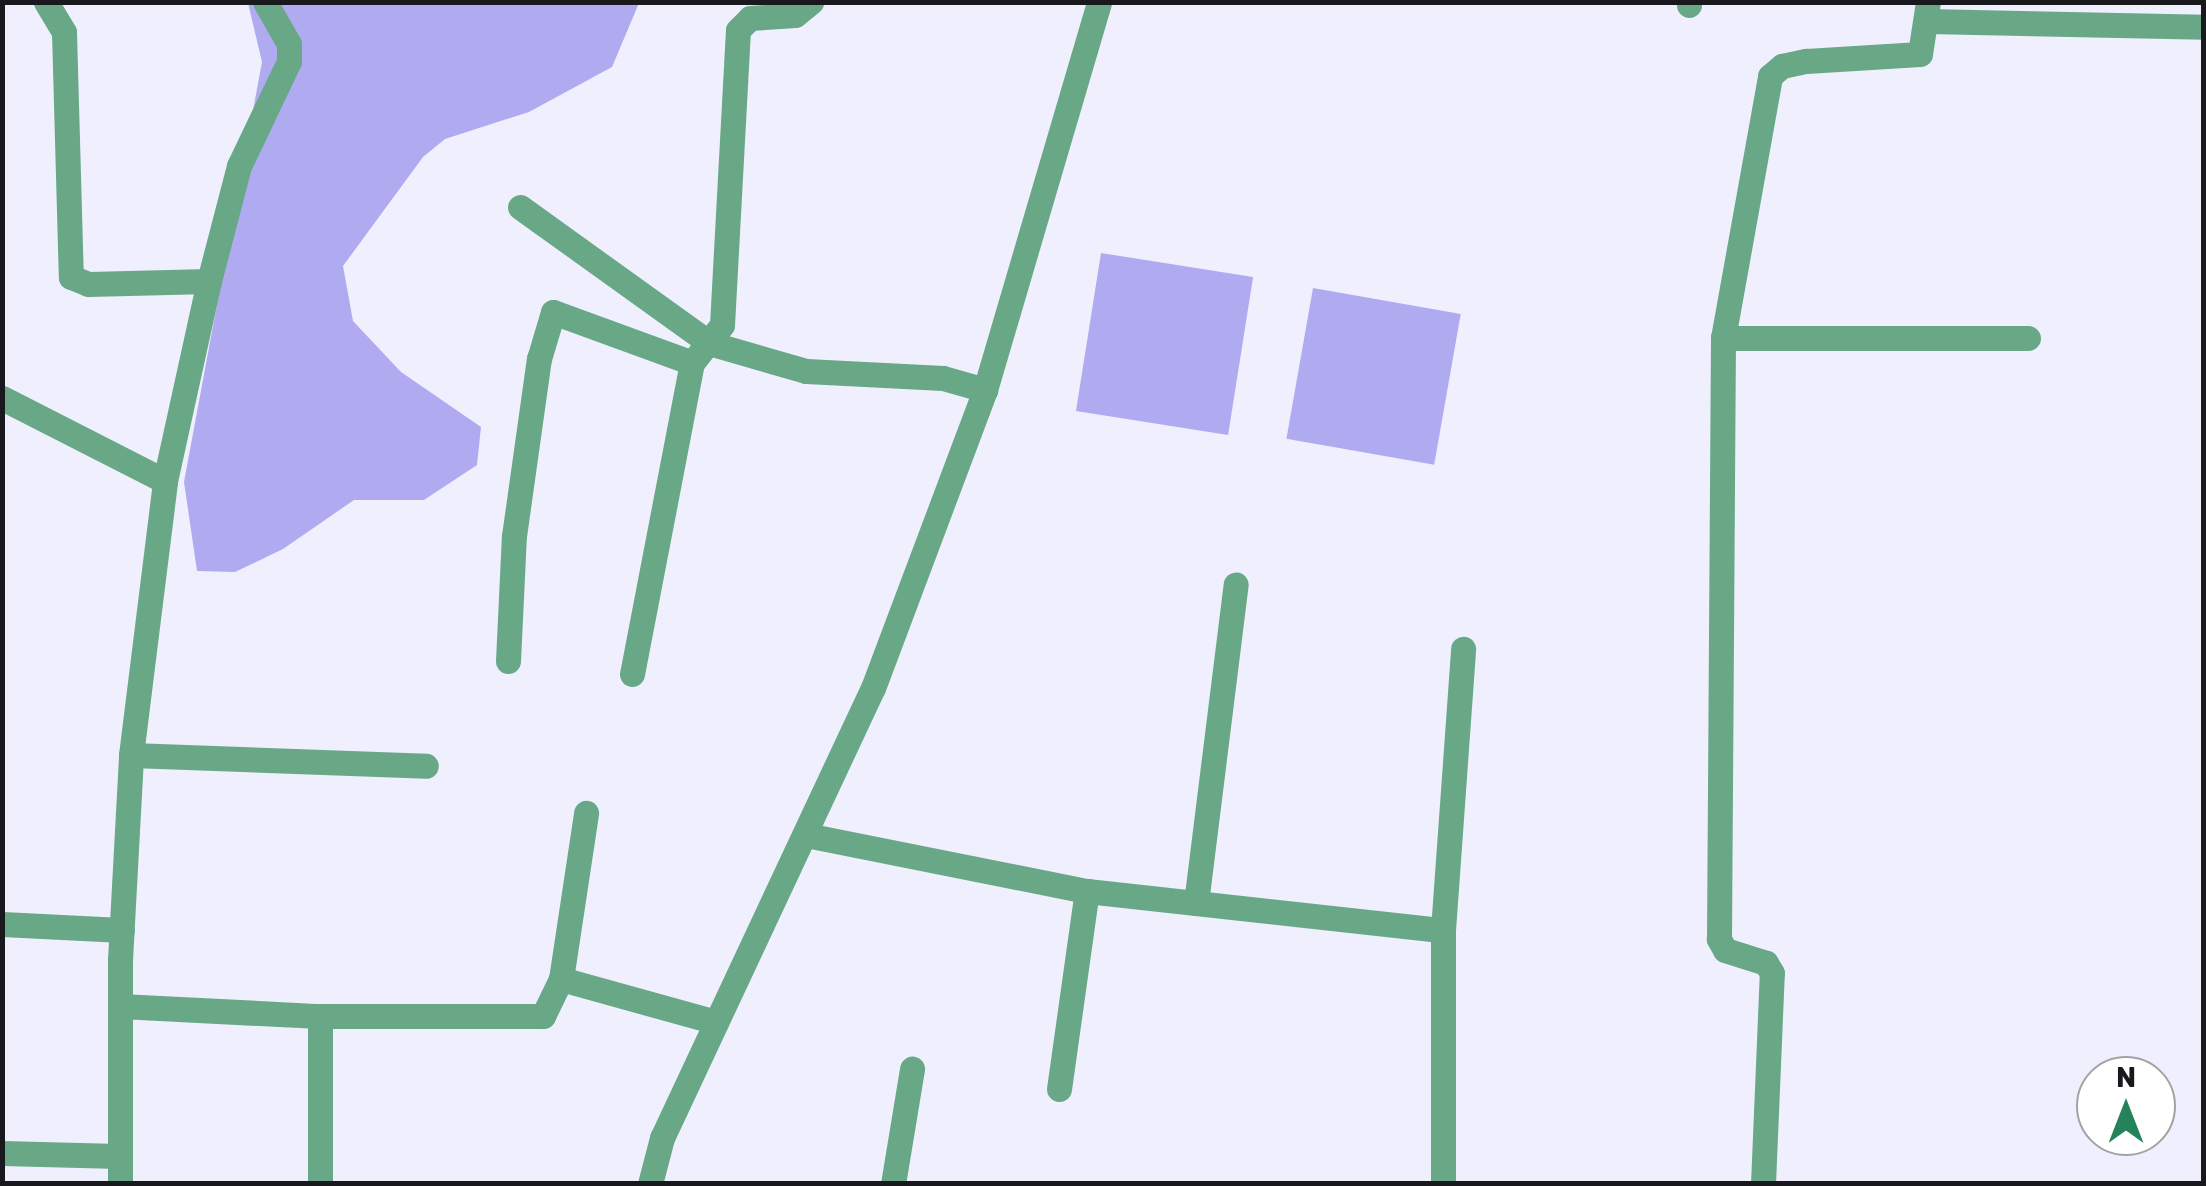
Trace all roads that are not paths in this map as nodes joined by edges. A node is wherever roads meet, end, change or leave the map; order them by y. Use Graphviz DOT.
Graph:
graph roads {
  1 [pos="46,2"];
  2 [pos="264,2"];
  3 [pos="811,2"];
  4 [pos="1099,2"];
  5 [pos="1927,12"];
  6 [pos="2204,28"];
  7 [pos="520,208"];
  8 [pos="209,281"];
  9 [pos="1722,338"];
  10 [pos="2028,338"];
  11 [pos="709,343"];
  12 [pos="692,363"];
  13 [pos="985,390"];
  14 [pos="2,398"];
  15 [pos="165,481"];
  16 [pos="1236,584"];
  17 [pos="1462,649"];
  18 [pos="508,661"];
  19 [pos="632,674"];
  20 [pos="132,755"];
  21 [pos="426,766"];
  22 [pos="586,813"];
  23 [pos="806,835"];
  24 [pos="1087,891"];
  25 [pos="1196,903"];
  26 [pos="2,924"];
  27 [pos="122,930"];
  28 [pos="1443,930"];
  29 [pos="561,978"];
  30 [pos="120,1006"];
  31 [pos="320,1016"];
  32 [pos="716,1022"];
  33 [pos="912,1069"];
  34 [pos="1058,1089"];
  35 [pos="2,1153"];
  36 [pos="118,1156"];
  37 [pos="120,1184"];
  38 [pos="320,1184"];
  39 [pos="650,1184"];
  40 [pos="893,1184"];
  41 [pos="1443,1184"];
  42 [pos="1763,1184"];
  1 -- 8 [label="street"];
  2 -- 8 [label="street"];
  3 -- 11 [label="street"];
  4 -- 13 [label="street"];
  5 -- 6 [label="street"];
  5 -- 9 [label="street"];
  7 -- 11 [label="street"];
  8 -- 15 [label="street"];
  9 -- 10 [label="street"];
  9 -- 42 [label="street"];
  11 -- 12 [label="street"];
  11 -- 13 [label="street"];
  12 -- 18 [label="street"];
  12 -- 19 [label="street"];
  13 -- 23 [label="street"];
  14 -- 15 [label="street"];
  15 -- 20 [label="street"];
  16 -- 25 [label="street"];
  17 -- 28 [label="street"];
  20 -- 21 [label="street"];
  20 -- 27 [label="street"];
  22 -- 29 [label="street"];
  23 -- 24 [label="street"];
  23 -- 32 [label="street"];
  24 -- 25 [label="street"];
  24 -- 34 [label="street"];
  25 -- 28 [label="street"];
  26 -- 27 [label="street"];
  27 -- 30 [label="street"];
  28 -- 41 [label="street"];
  29 -- 31 [label="street"];
  29 -- 32 [label="street"];
  30 -- 31 [label="street"];
  30 -- 36 [label="street"];
  31 -- 38 [label="street"];
  32 -- 39 [label="street"];
  33 -- 40 [label="street"];
  35 -- 36 [label="street"];
  36 -- 37 [label="street"];
}
